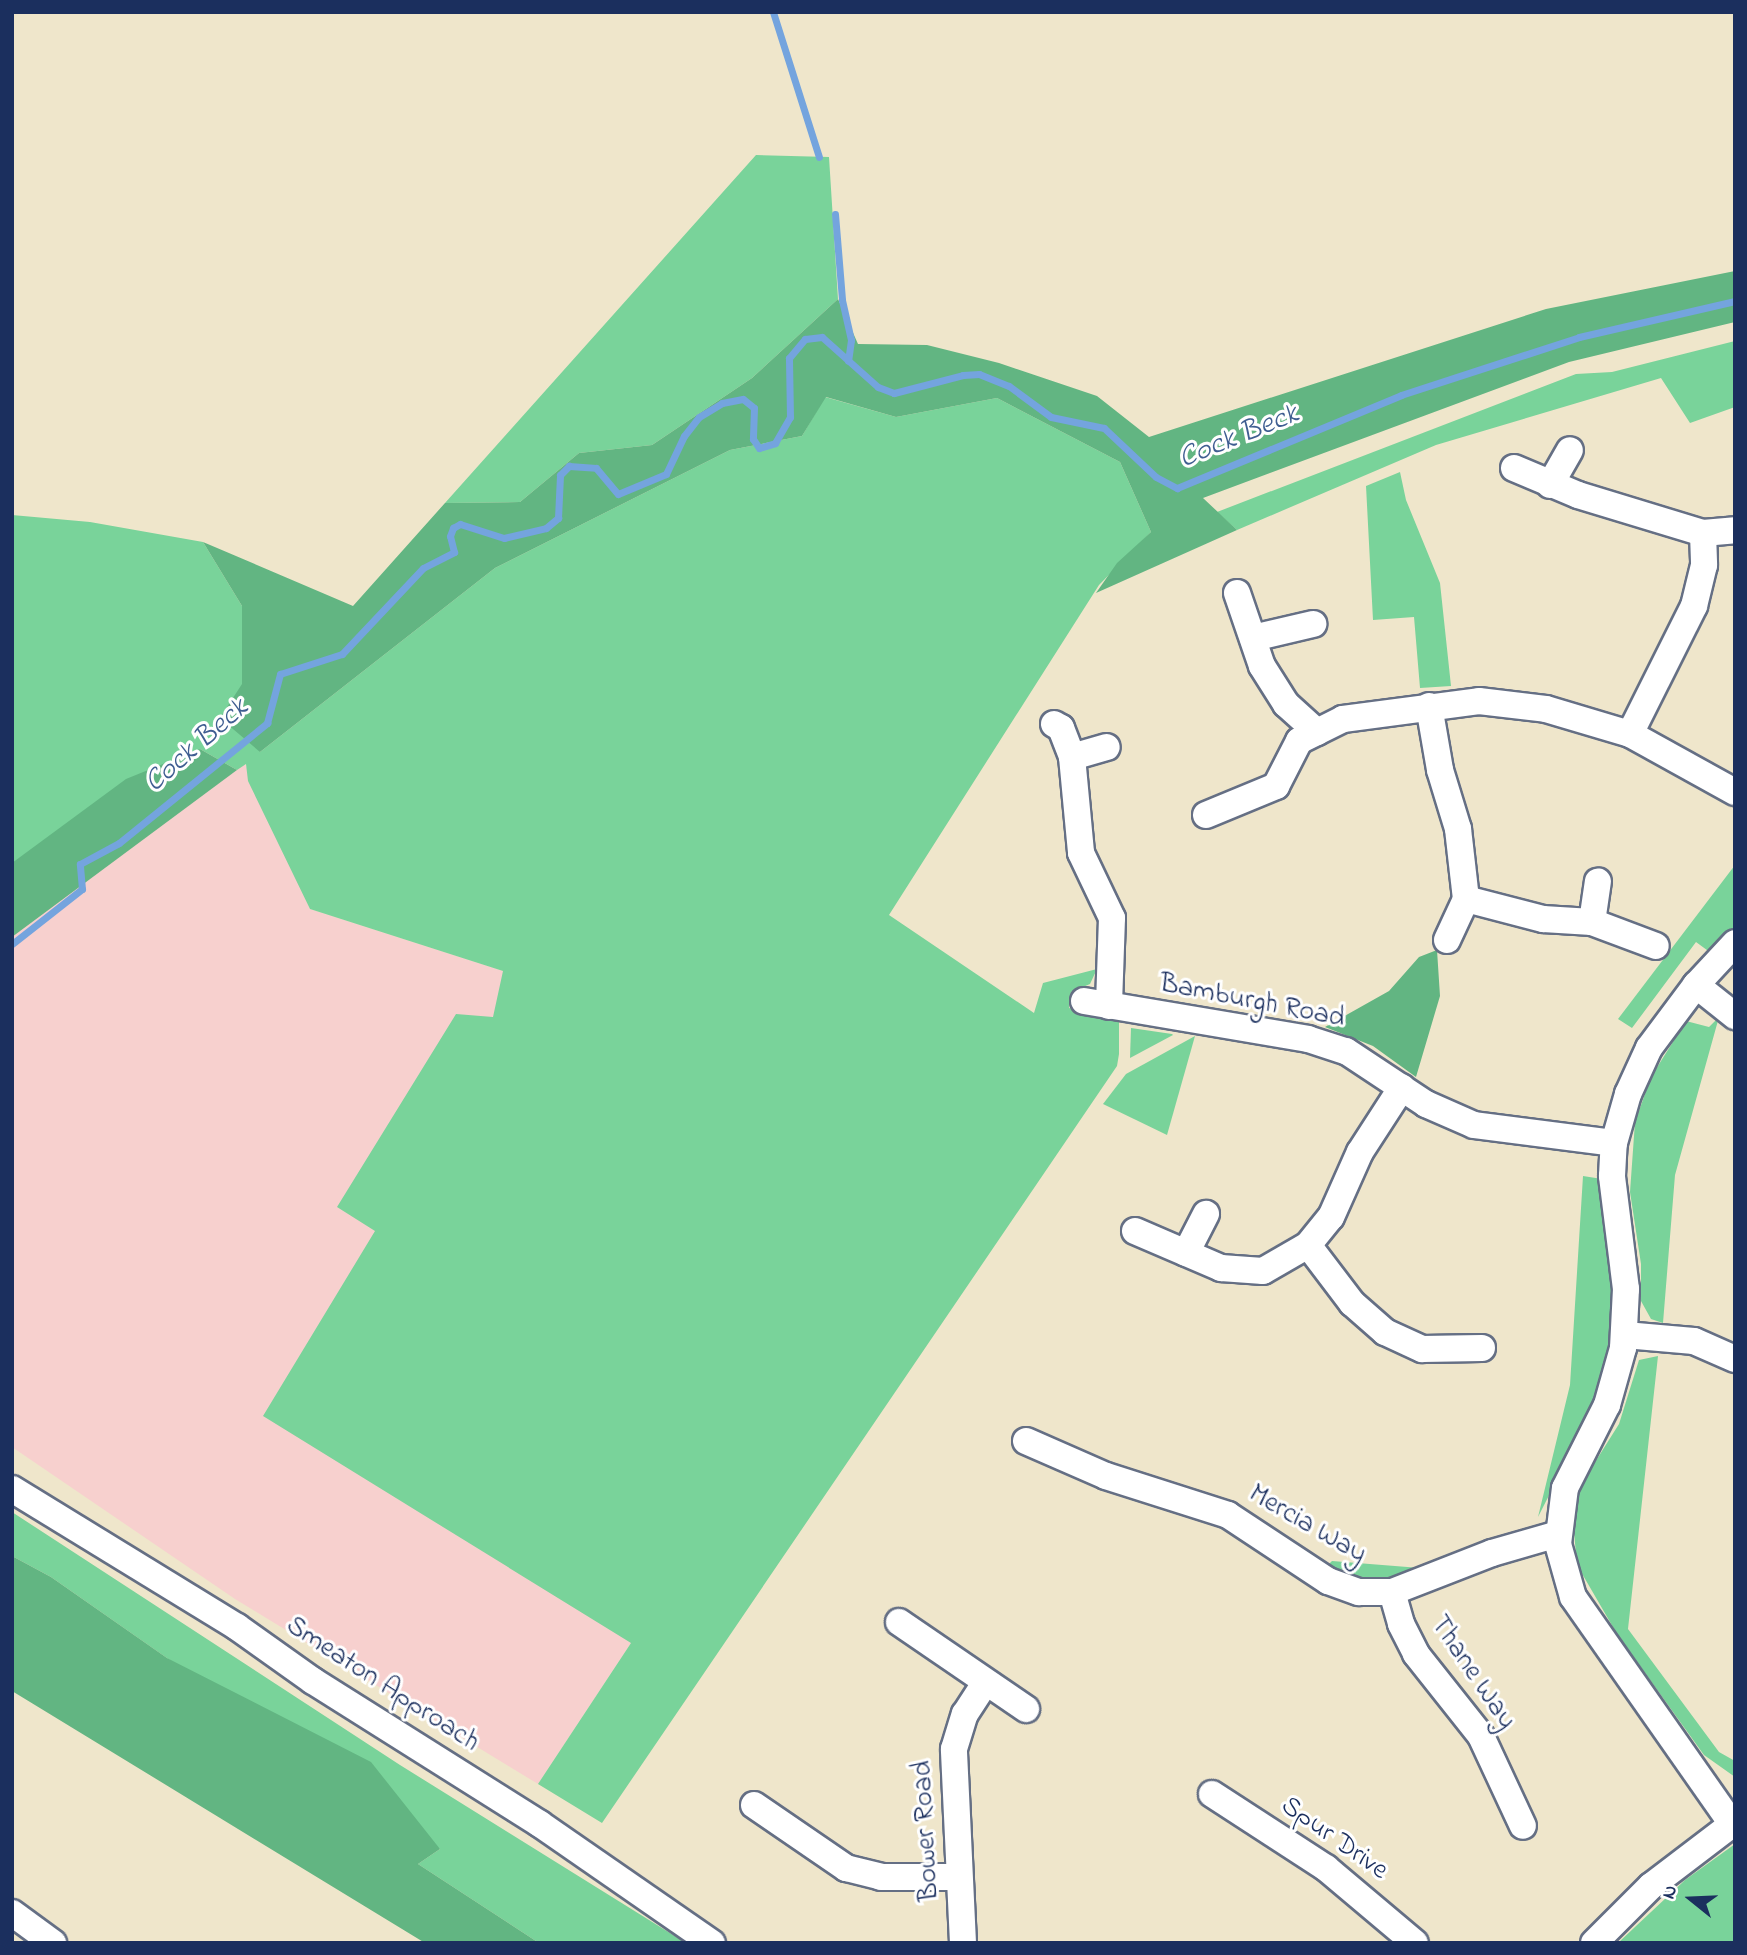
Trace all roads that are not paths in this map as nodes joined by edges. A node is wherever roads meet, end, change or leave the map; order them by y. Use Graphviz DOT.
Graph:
graph roads {
  1 [pos="1570,450"];
  2 [pos="1514,468"];
  3 [pos="1550,485"];
  4 [pos="1735,530"];
  5 [pos="1703,533"];
  6 [pos="1237,593"];
  7 [pos="1313,624"];
  8 [pos="1252,638"];
  9 [pos="1429,706"];
  10 [pos="1054,724"];
  11 [pos="1317,732"];
  12 [pos="1630,734"];
  13 [pos="1107,747"];
  14 [pos="1072,757"];
  15 [pos="1735,792"];
  16 [pos="1206,815"];
  17 [pos="1598,881"];
  18 [pos="1466,899"];
  19 [pos="1592,922"];
  20 [pos="1447,940"];
  21 [pos="1735,943"];
  22 [pos="1656,946"];
  23 [pos="1696,985"];
  24 [pos="1735,1016"];
  25 [pos="1402,1087"];
  26 [pos="1615,1143"];
  27 [pos="1206,1214"];
  28 [pos="1135,1231"];
  29 [pos="1308,1245"];
  30 [pos="1186,1253"];
  31 [pos="1625,1335"];
  32 [pos="1482,1348"];
  33 [pos="1735,1359"];
  34 [pos="1026,1441"];
  35 [pos="12,1489"];
  36 [pos="1558,1534"];
  37 [pos="1392,1592"];
  38 [pos="899,1622"];
  39 [pos="986,1682"];
  40 [pos="1026,1709"];
  41 [pos="1212,1794"];
  42 [pos="754,1805"];
  43 [pos="1733,1823"];
  44 [pos="1523,1826"];
  45 [pos="960,1877"];
  46 [pos="12,1913"];
  47 [pos="53,1943"];
  48 [pos="712,1943"];
  49 [pos="963,1943"];
  50 [pos="1415,1943"];
  51 [pos="1594,1943"];
  1 -- 3 [label="street"];
  2 -- 3 [label="street"];
  3 -- 5 [label="street"];
  4 -- 5 [label="street"];
  5 -- 12 [label="street"];
  6 -- 8 [label="street"];
  7 -- 8 [label="street"];
  8 -- 11 [label="street"];
  9 -- 11 [label="street"];
  9 -- 12 [label="street"];
  9 -- 18 [label="street"];
  10 -- 14 [label="street, Bamburgh Road"];
  11 -- 16 [label="street"];
  12 -- 15 [label="street"];
  13 -- 14 [label="street"];
  14 -- 25 [label="street, Bamburgh Road"];
  17 -- 19 [label="street"];
  18 -- 19 [label="street"];
  18 -- 20 [label="street"];
  19 -- 22 [label="street"];
  21 -- 23 [label="street"];
  23 -- 24 [label="street"];
  23 -- 26 [label="street"];
  25 -- 26 [label="street, Bamburgh Road"];
  25 -- 29 [label="street"];
  26 -- 31 [label="street"];
  27 -- 30 [label="street"];
  28 -- 30 [label="street"];
  29 -- 30 [label="street"];
  29 -- 32 [label="street"];
  31 -- 33 [label="street"];
  31 -- 36 [label="street"];
  34 -- 37 [label="street, Mercia Way"];
  35 -- 48 [label="street, Smeaton Approach"];
  36 -- 37 [label="street, Mercia Way"];
  36 -- 43 [label="street"];
  37 -- 44 [label="street, Thane Way"];
  38 -- 39 [label="street"];
  39 -- 40 [label="street"];
  39 -- 45 [label="street, Bower Road"];
  41 -- 50 [label="street, Spur Drive"];
  42 -- 45 [label="street"];
  43 -- 51 [label="street"];
  45 -- 49 [label="street, Bower Road"];
  46 -- 47 [label="street"];
}
